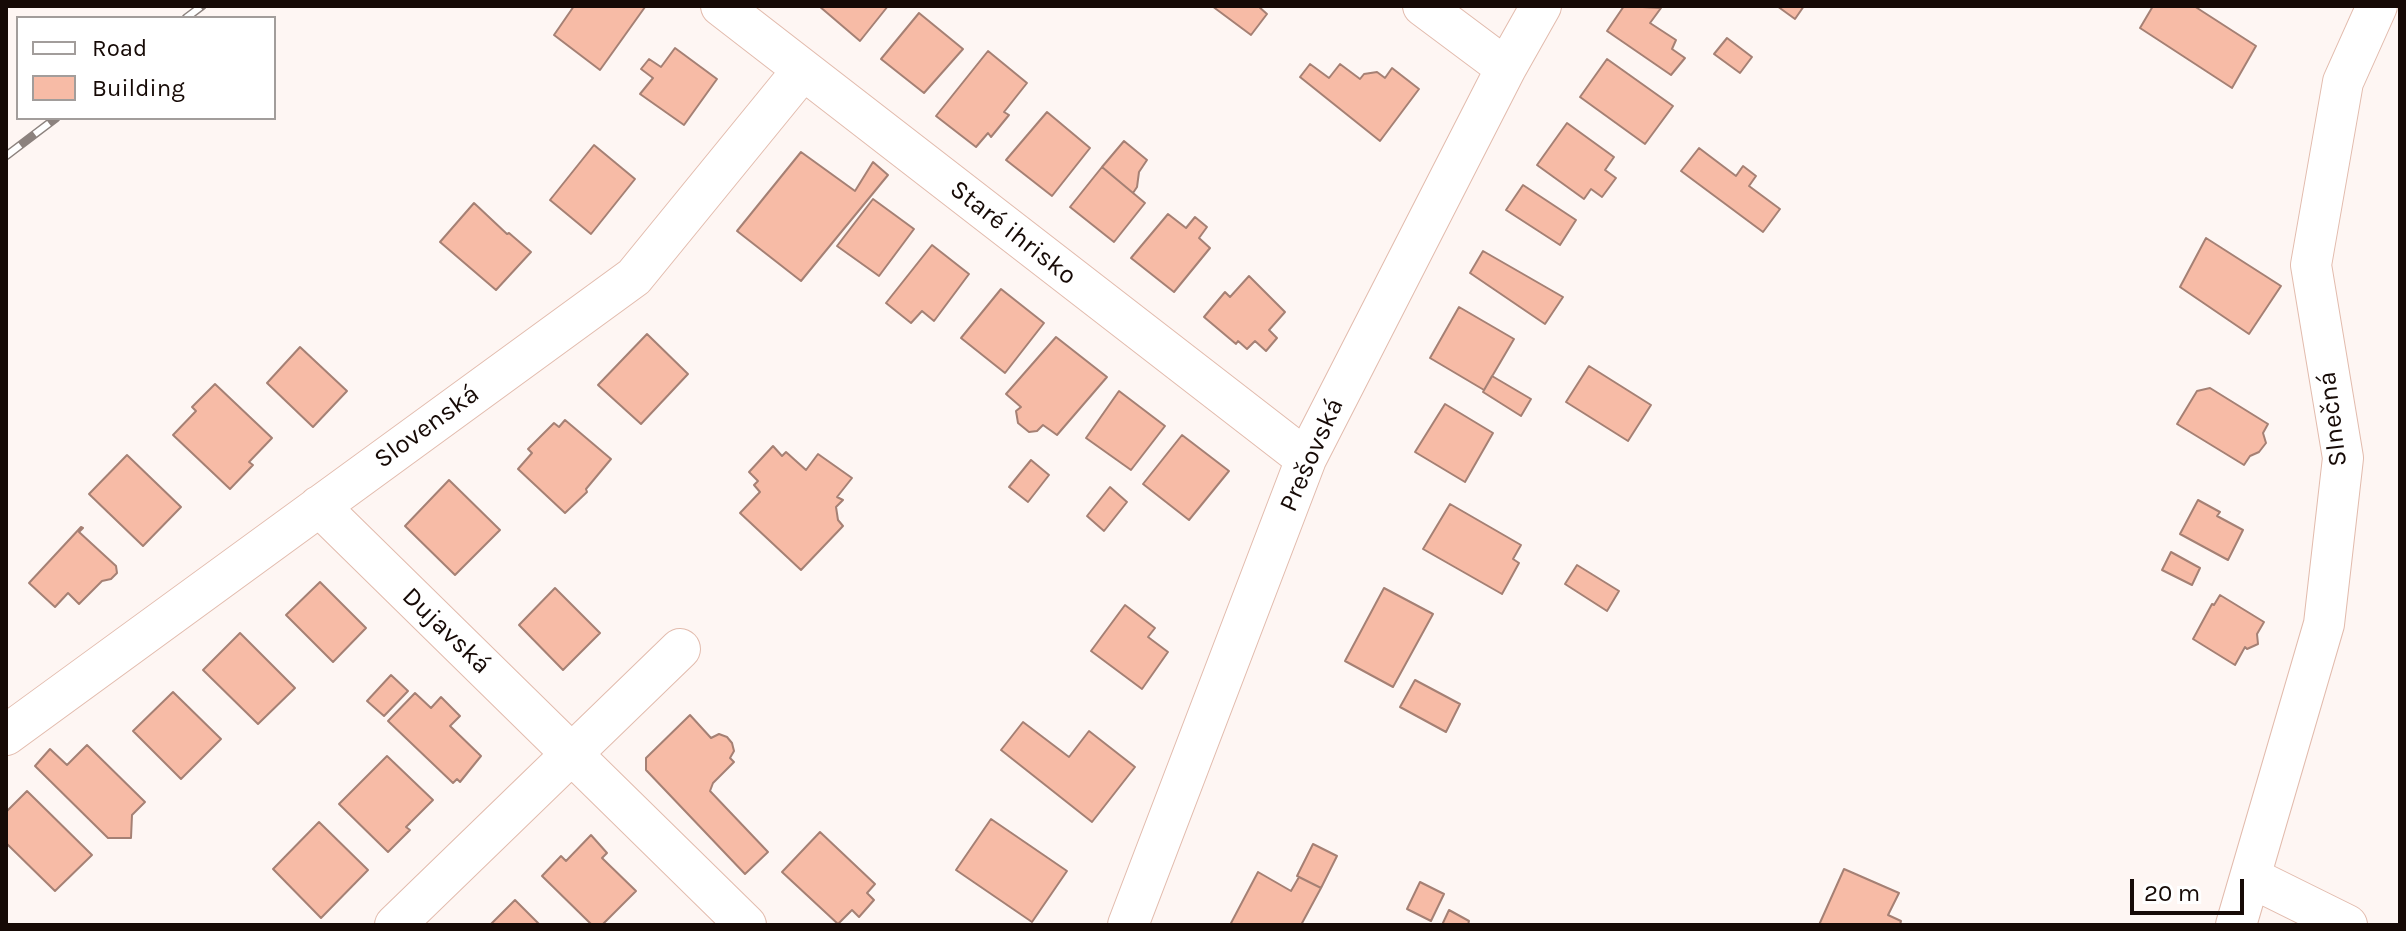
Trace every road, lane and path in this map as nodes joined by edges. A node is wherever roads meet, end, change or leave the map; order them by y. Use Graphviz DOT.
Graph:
graph roads {
  1 [pos="721,6"];
  2 [pos="1423,6"];
  3 [pos="1541,6"];
  4 [pos="2377,6"];
  5 [pos="1506,68"];
  6 [pos="802,71"];
  7 [pos="1306,459"];
  8 [pos="319,506"];
  9 [pos="680,649"];
  10 [pos="6,735"];
  11 [pos="572,755"];
  12 [pos="2250,877"];
  13 [pos="395,925"];
  14 [pos="746,925"];
  15 [pos="1128,925"];
  16 [pos="2236,925"];
  17 [pos="2347,925"];
  1 -- 6 [label="street, Staré ihrisko"];
  2 -- 5 [label="street"];
  3 -- 5 [label="street, Prešovská"];
  4 -- 12 [label="street, Slnečná"];
  5 -- 7 [label="street, Prešovská"];
  6 -- 7 [label="street, Staré ihrisko"];
  6 -- 8 [label="street, Slovenská"];
  7 -- 15 [label="street, Prešovská"];
  8 -- 10 [label="street, Slovenská"];
  8 -- 11 [label="street, Dujavská"];
  9 -- 11 [label="street"];
  11 -- 13 [label="street"];
  11 -- 14 [label="street, Dujavská"];
  12 -- 16 [label="street, Slnečná"];
  12 -- 17 [label="street"];
}
